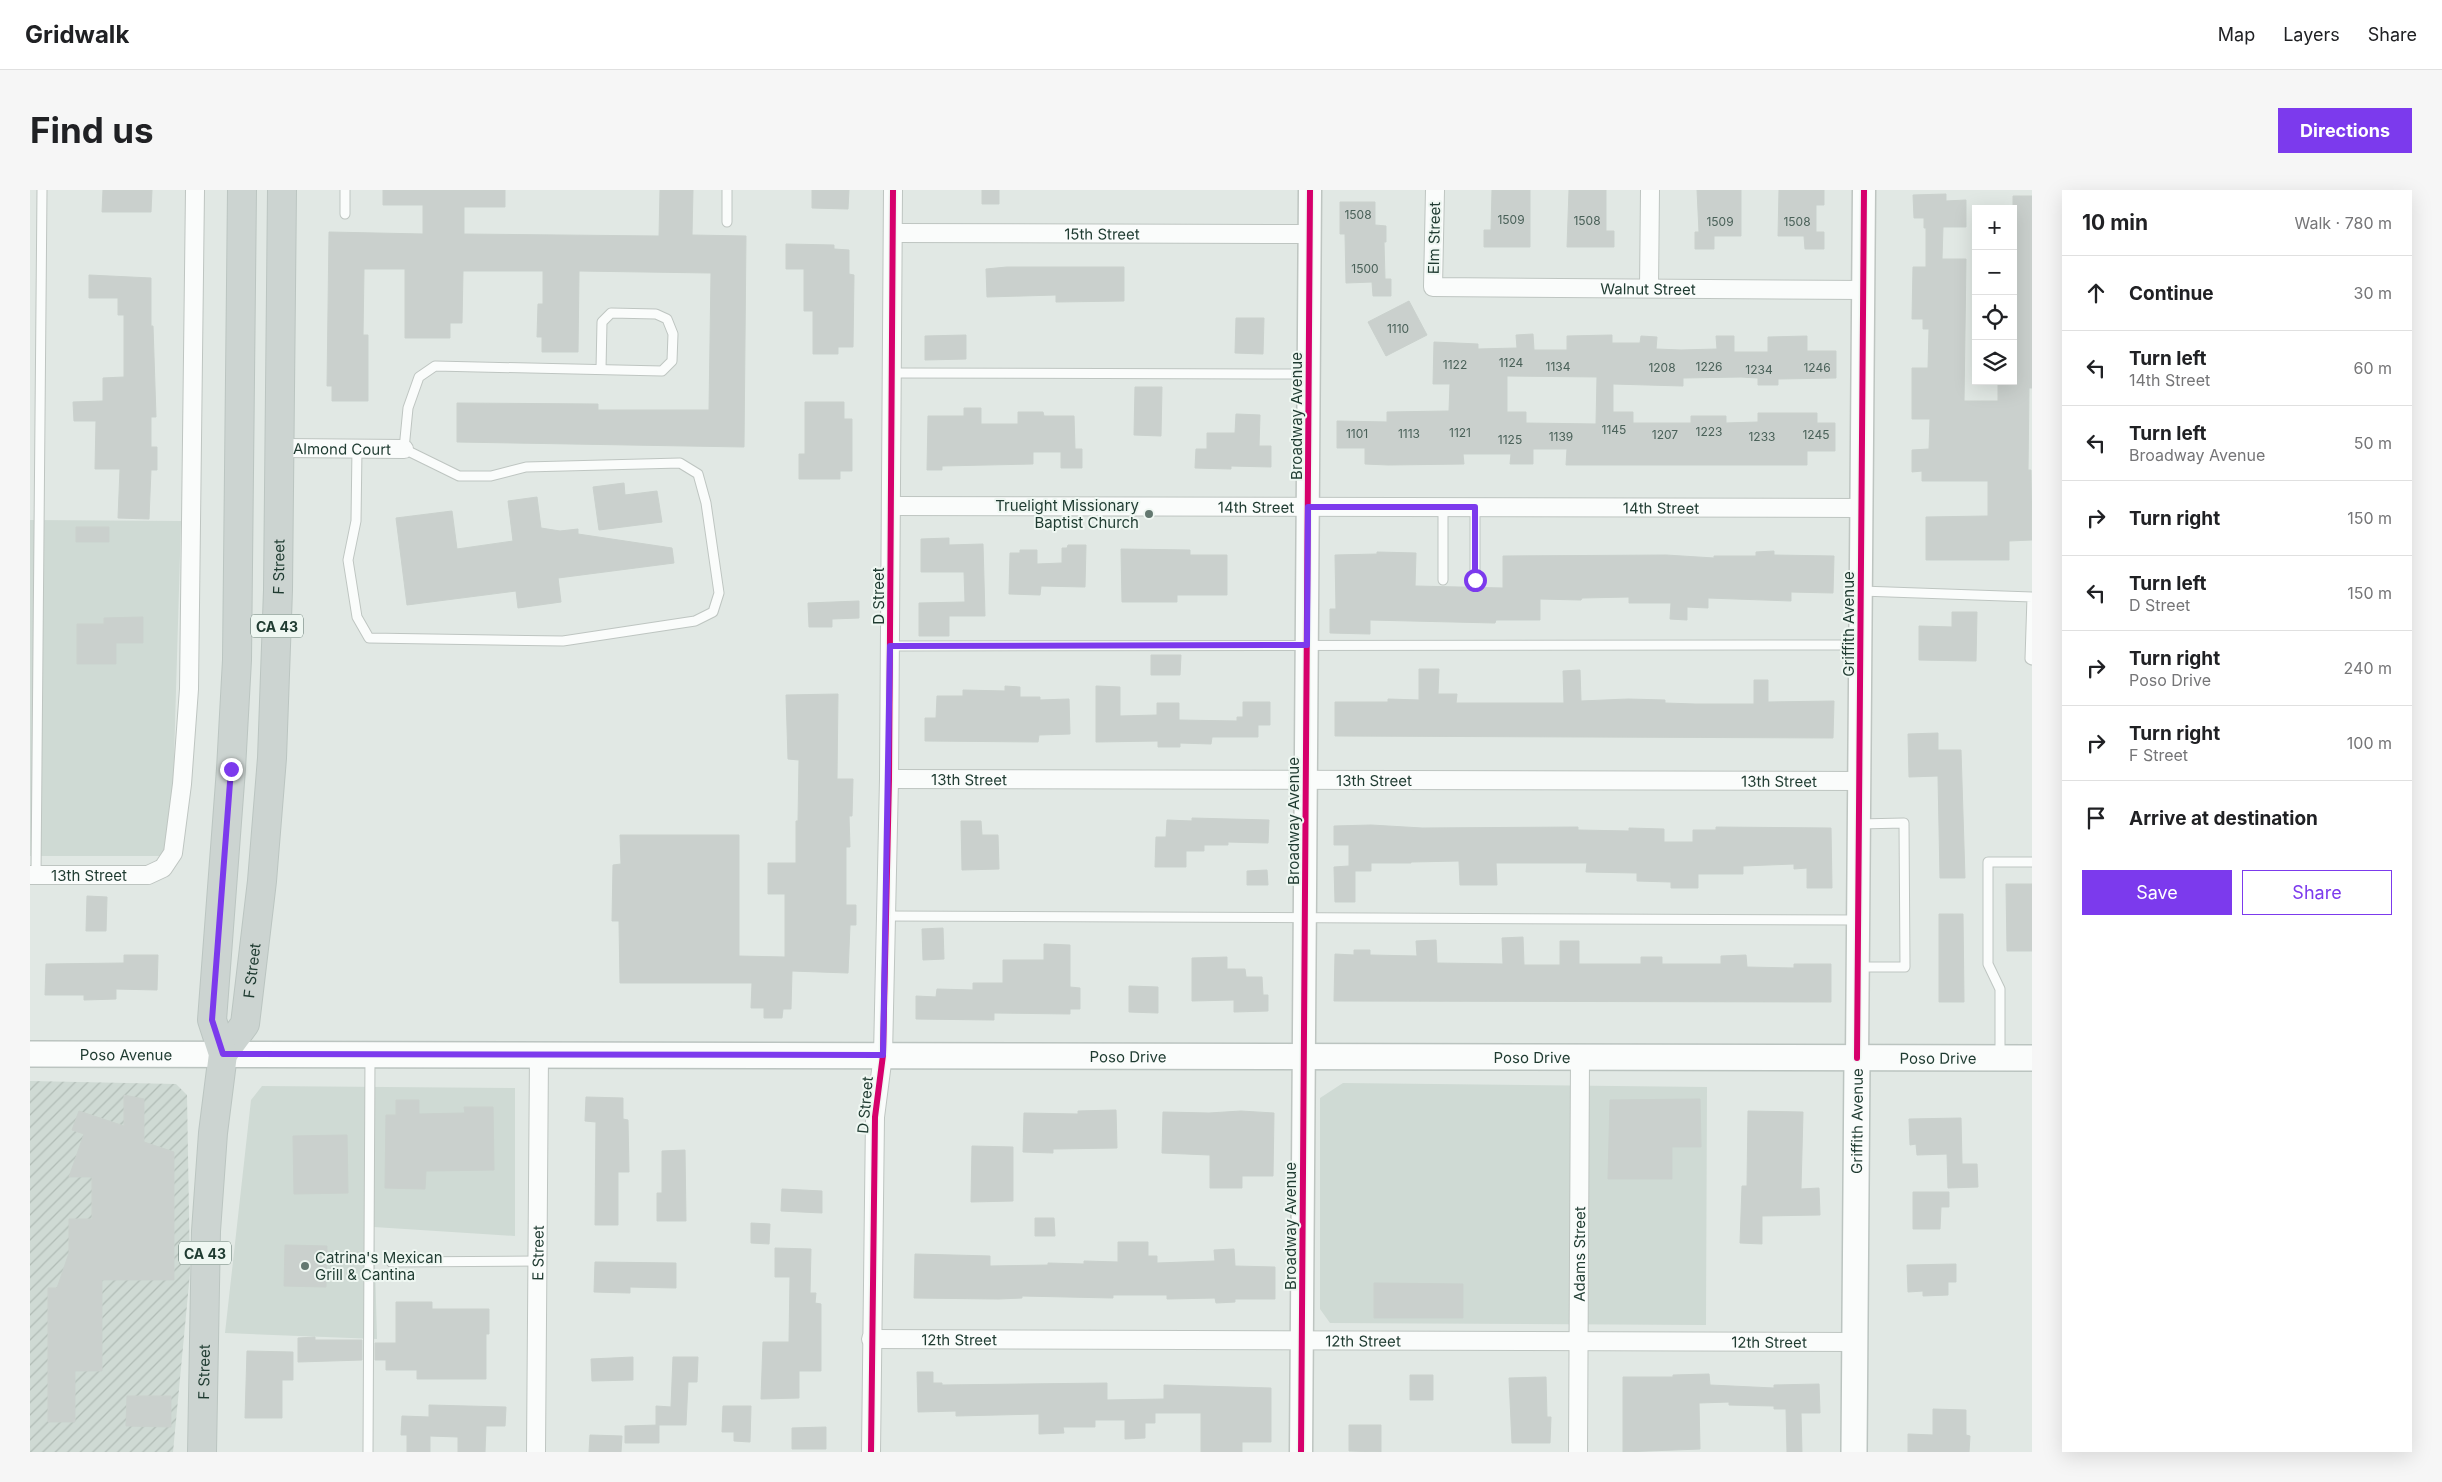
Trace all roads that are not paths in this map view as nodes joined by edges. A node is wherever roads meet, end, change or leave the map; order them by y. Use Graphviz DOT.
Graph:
graph roads {
  1 [pos="42,190"];
  2 [pos="196,190"];
  3 [pos="242,190"];
  4 [pos="282,190"];
  5 [pos="345,190"];
  6 [pos="727,190"];
  7 [pos="893,190"];
  8 [pos="1310,190"];
  9 [pos="1435,190"];
  10 [pos="1650,190"];
  11 [pos="1864,190"];
  12 [pos="345,214"];
  13 [pos="727,222"];
  14 [pos="893,233"];
  15 [pos="1310,234"];
  16 [pos="1433,286"];
  17 [pos="1649,288"];
  18 [pos="1863,290"];
  19 [pos="601,370"];
  20 [pos="892,373"];
  21 [pos="1309,374"];
  22 [pos="281,448"];
  23 [pos="357,449"];
  24 [pos="404,449"];
  25 [pos="891,506"];
  26 [pos="1308,507"];
  27 [pos="1443,507"];
  28 [pos="1475,507"];
  29 [pos="1861,508"];
  30 [pos="1443,580"];
  31 [pos="1475,580"];
  32 [pos="1861,591"];
  33 [pos="2032,597"];
  34 [pos="1307,645"];
  35 [pos="1860,645"];
  36 [pos="890,646"];
  37 [pos="2032,660"];
  38 [pos="889,779"];
  39 [pos="1306,780"];
  40 [pos="1859,781"];
  41 [pos="1859,824"];
  42 [pos="2032,862"];
  43 [pos="33,875"];
  44 [pos="886,916"];
  45 [pos="1305,918"];
  46 [pos="1858,920"];
  47 [pos="1858,967"];
  48 [pos="30,1054"];
  49 [pos="223,1054"];
  50 [pos="370,1054"];
  51 [pos="539,1054"];
  52 [pos="883,1055"];
  53 [pos="1304,1056"];
  54 [pos="1580,1057"];
  55 [pos="1857,1058"];
  56 [pos="2000,1058"];
  57 [pos="2032,1058"];
  58 [pos="537,1261"];
  59 [pos="391,1262"];
  60 [pos="871,1338"];
  61 [pos="1302,1340"];
  62 [pos="1578,1341"];
  63 [pos="1855,1342"];
  64 [pos="202,1452"];
  65 [pos="368,1452"];
  66 [pos="536,1452"];
  67 [pos="871,1452"];
  68 [pos="1301,1452"];
  69 [pos="1578,1452"];
  70 [pos="1854,1452"];
  1 -- 43 [label="lane"];
  2 -- 43 [label="street, 13th Street"];
  3 -- 49 [label="main road, F Street / CA 43"];
  4 -- 22 [label="main road, F Street / CA 43"];
  5 -- 12 [label="lane"];
  6 -- 13 [label="lane"];
  7 -- 14 [label="street, D Street"];
  8 -- 15 [label="street, Broadway Avenue"];
  9 -- 16 [label="street, Elm Street"];
  10 -- 17 [label="street"];
  11 -- 18 [label="street, Griffith Avenue"];
  14 -- 15 [label="street, 15th Street"];
  14 -- 20 [label="street, D Street"];
  15 -- 21 [label="street, Broadway Avenue"];
  16 -- 17 [label="street, Walnut Street"];
  17 -- 18 [label="street, Walnut Street"];
  18 -- 29 [label="street, Griffith Avenue"];
  19 -- 19 [label="lane"];
  19 -- 24 [label="lane"];
  20 -- 21 [label="lane"];
  20 -- 25 [label="street, D Street"];
  21 -- 26 [label="street, Broadway Avenue"];
  22 -- 23 [label="street, Almond Court"];
  22 -- 49 [label="main road, F Street / CA 43"];
  23 -- 24 [label="street, Almond Court"];
  23 -- 24 [label="lane"];
  25 -- 26 [label="street, 14th Street"];
  25 -- 36 [label="street, D Street"];
  26 -- 27 [label="street, 14th Street"];
  26 -- 34 [label="street, Broadway Avenue"];
  27 -- 28 [label="street, 14th Street"];
  27 -- 30 [label="lane"];
  28 -- 29 [label="street, 14th Street"];
  28 -- 31 [label="lane"];
  29 -- 32 [label="street, Griffith Avenue"];
  32 -- 33 [label="lane"];
  32 -- 35 [label="street, Griffith Avenue"];
  33 -- 37 [label="lane"];
  34 -- 35 [label="lane"];
  34 -- 36 [label="lane"];
  34 -- 39 [label="street, Broadway Avenue"];
  35 -- 40 [label="street, Griffith Avenue"];
  36 -- 38 [label="street, D Street"];
  38 -- 39 [label="street, 13th Street"];
  38 -- 44 [label="street, D Street"];
  39 -- 40 [label="street, 13th Street"];
  39 -- 45 [label="street, Broadway Avenue"];
  40 -- 41 [label="street, Griffith Avenue"];
  41 -- 46 [label="street, Griffith Avenue"];
  41 -- 47 [label="lane"];
  42 -- 56 [label="lane"];
  44 -- 45 [label="lane"];
  44 -- 52 [label="street, D Street"];
  45 -- 46 [label="lane"];
  45 -- 53 [label="street, Broadway Avenue"];
  46 -- 47 [label="street, Griffith Avenue"];
  47 -- 55 [label="street, Griffith Avenue"];
  48 -- 49 [label="main road, Poso Avenue"];
  49 -- 50 [label="main road, Poso Drive"];
  49 -- 64 [label="main road, F Street / CA 43"];
  50 -- 51 [label="main road, Poso Drive"];
  50 -- 65 [label="lane"];
  51 -- 52 [label="main road, Poso Drive"];
  51 -- 58 [label="street, E Street"];
  52 -- 53 [label="main road, Poso Drive"];
  52 -- 60 [label="street, D Street"];
  53 -- 54 [label="main road, Poso Drive"];
  53 -- 61 [label="street, Broadway Avenue"];
  54 -- 55 [label="main road, Poso Drive"];
  54 -- 62 [label="street, Adams Street"];
  55 -- 56 [label="main road, Poso Drive"];
  55 -- 63 [label="main road, Griffith Avenue"];
  56 -- 57 [label="main road, Poso Drive"];
  58 -- 59 [label="lane"];
  58 -- 66 [label="street, E Street"];
  60 -- 61 [label="street, 12th Street"];
  60 -- 67 [label="street, D Street"];
  61 -- 62 [label="street, 12th Street"];
  61 -- 68 [label="street, Broadway Avenue"];
  62 -- 63 [label="street, 12th Street"];
  62 -- 69 [label="street, Adams Street"];
  63 -- 70 [label="main road, Griffith Avenue"];
}
